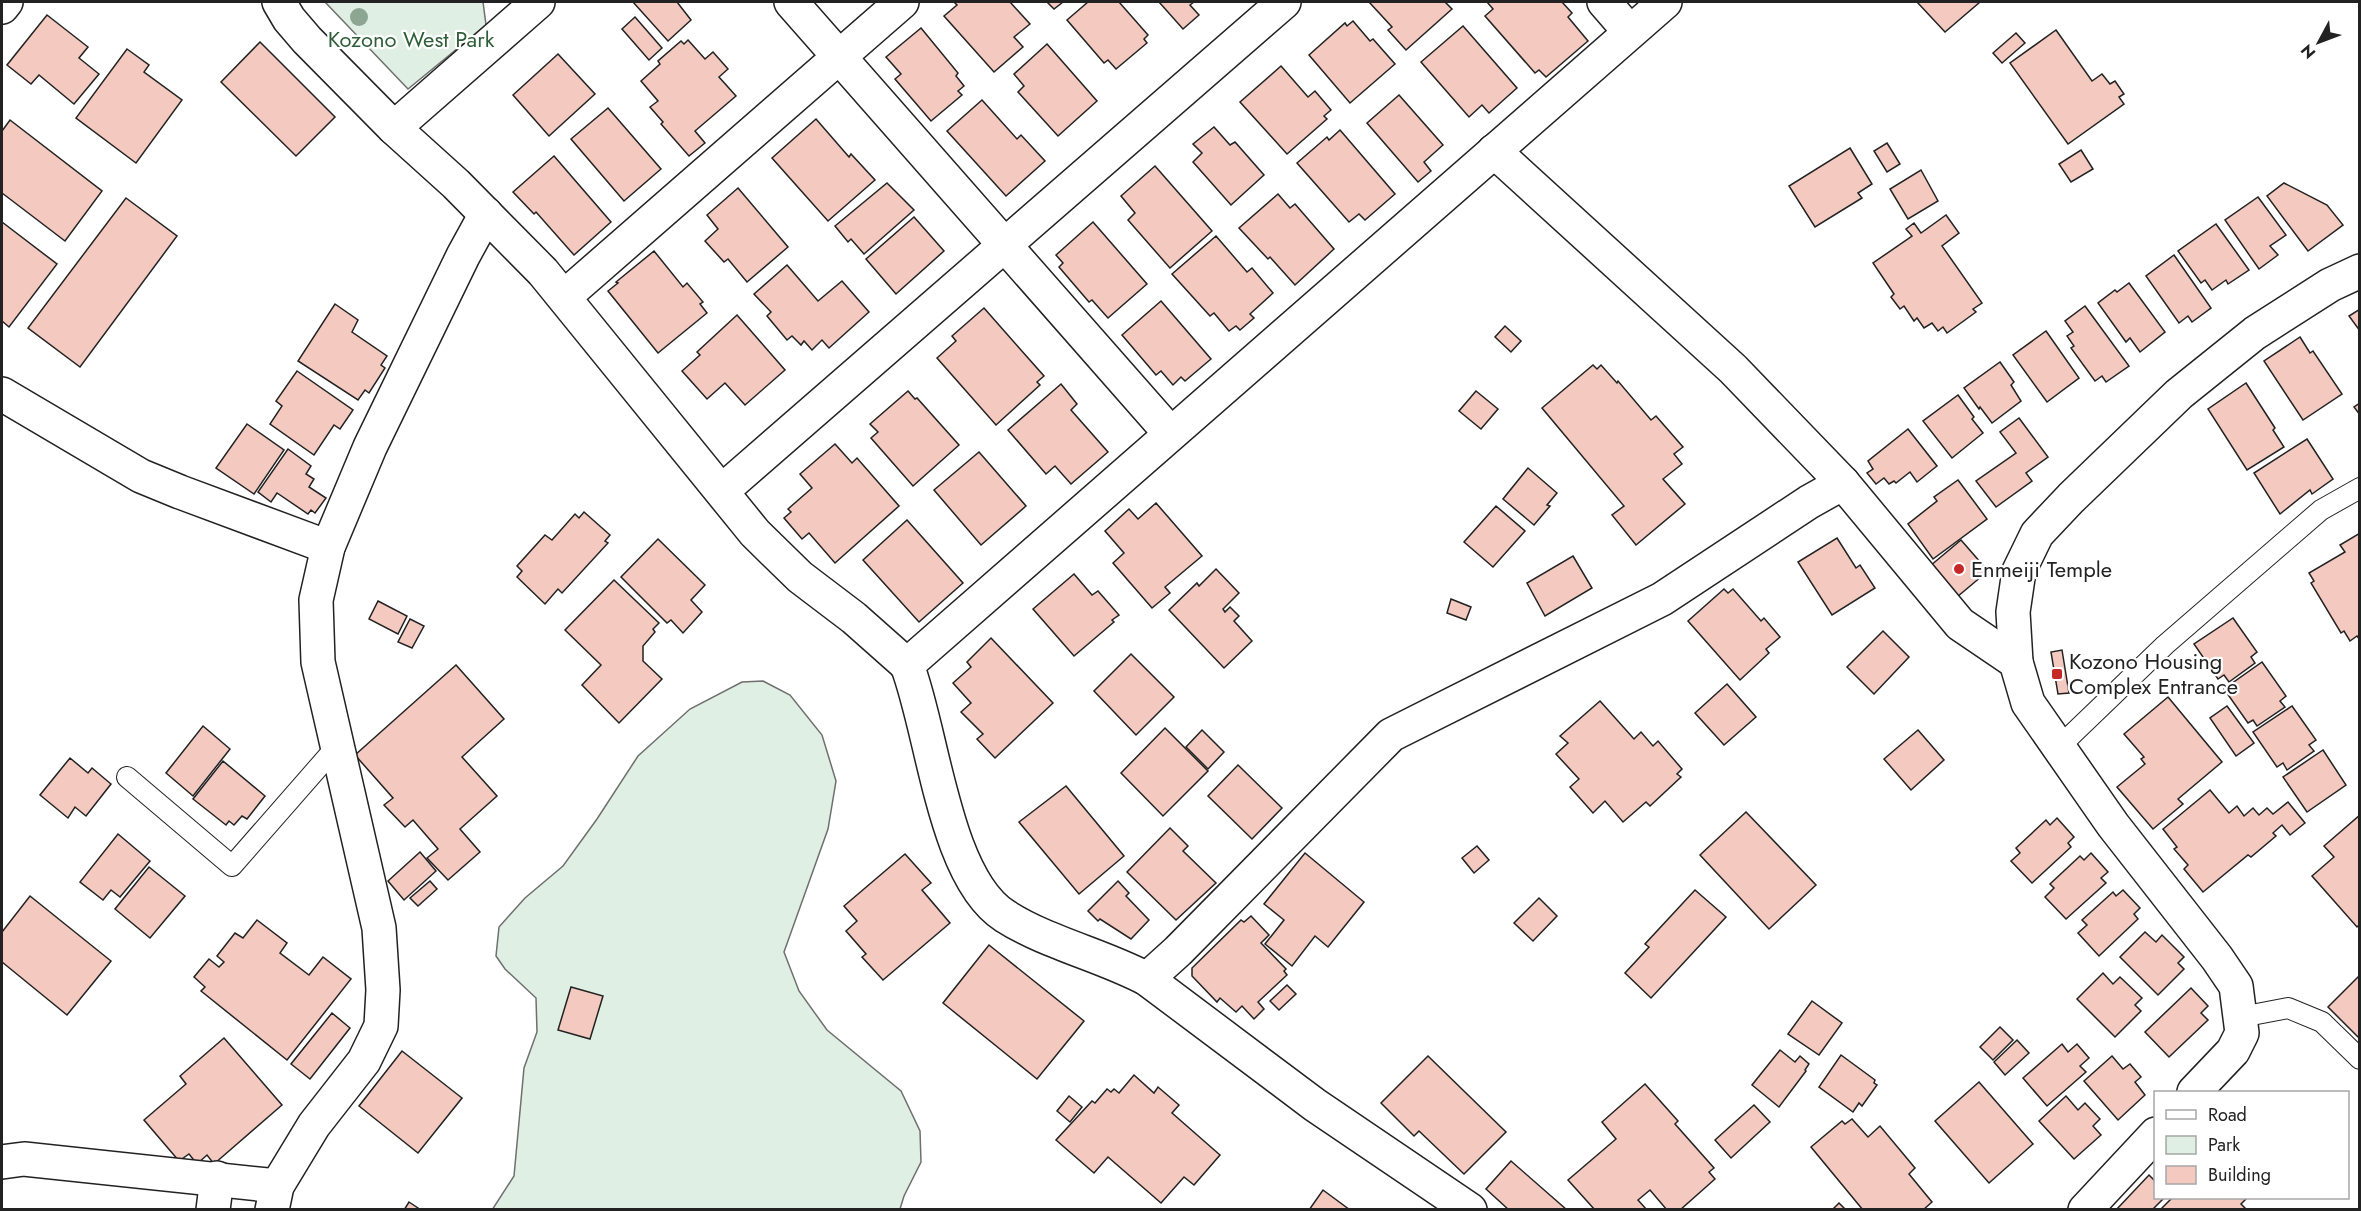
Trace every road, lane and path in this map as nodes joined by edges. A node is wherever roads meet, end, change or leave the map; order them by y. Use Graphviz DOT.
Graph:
graph roads {
  1 [pos="6,2"];
  2 [pos="279,2"];
  3 [pos="791,2"];
  4 [pos="902,2"];
  5 [pos="1284,2"];
  6 [pos="1604,2"];
  7 [pos="1665,2"];
  8 [pos="524,6"];
  9 [pos="2,7"];
  10 [pos="1630,32"];
  11 [pos="839,56"];
  12 [pos="394,128"];
  13 [pos="1494,151"];
  14 [pos="486,214"];
  15 [pos="1005,244"];
  16 [pos="2360,271"];
  17 [pos="564,297"];
  18 [pos="2,394"];
  19 [pos="1170,433"];
  20 [pos="1843,483"];
  21 [pos="2360,488"];
  22 [pos="722,491"];
  23 [pos="328,547"];
  24 [pos="2016,662"];
  25 [pos="907,665"];
  26 [pos="337,746"];
  27 [pos="2059,747"];
  28 [pos="127,777"];
  29 [pos="1147,979"];
  30 [pos="2241,1017"];
  31 [pos="2360,1059"];
  32 [pos="2195,1091"];
  33 [pos="2154,1136"];
  34 [pos="2,1162"];
  35 [pos="215,1194"];
  36 [pos="274,1198"];
  37 [pos="1470,1209"];
  38 [pos="2085,1209"];
  1 -- 9 [label="street"];
  2 -- 12 [label="street"];
  3 -- 11 [label="street"];
  4 -- 11 [label="street"];
  5 -- 15 [label="street"];
  6 -- 10 [label="street"];
  7 -- 10 [label="street"];
  8 -- 12 [label="street"];
  10 -- 13 [label="street"];
  11 -- 15 [label="street"];
  11 -- 17 [label="street"];
  12 -- 14 [label="street"];
  13 -- 19 [label="street"];
  13 -- 20 [label="street"];
  14 -- 17 [label="street"];
  14 -- 23 [label="street"];
  15 -- 19 [label="street"];
  15 -- 22 [label="street"];
  16 -- 24 [label="street"];
  17 -- 22 [label="street"];
  18 -- 23 [label="street"];
  19 -- 25 [label="street"];
  20 -- 24 [label="street"];
  20 -- 29 [label="street"];
  21 -- 27 [label="lane"];
  22 -- 25 [label="street"];
  23 -- 26 [label="street"];
  24 -- 27 [label="street"];
  25 -- 29 [label="street"];
  26 -- 28 [label="lane"];
  26 -- 36 [label="street"];
  27 -- 30 [label="street"];
  29 -- 37 [label="street"];
  30 -- 31 [label="lane"];
  30 -- 32 [label="street"];
  33 -- 38 [label="street"];
  34 -- 35 [label="street"];
  35 -- 36 [label="street"];
}
